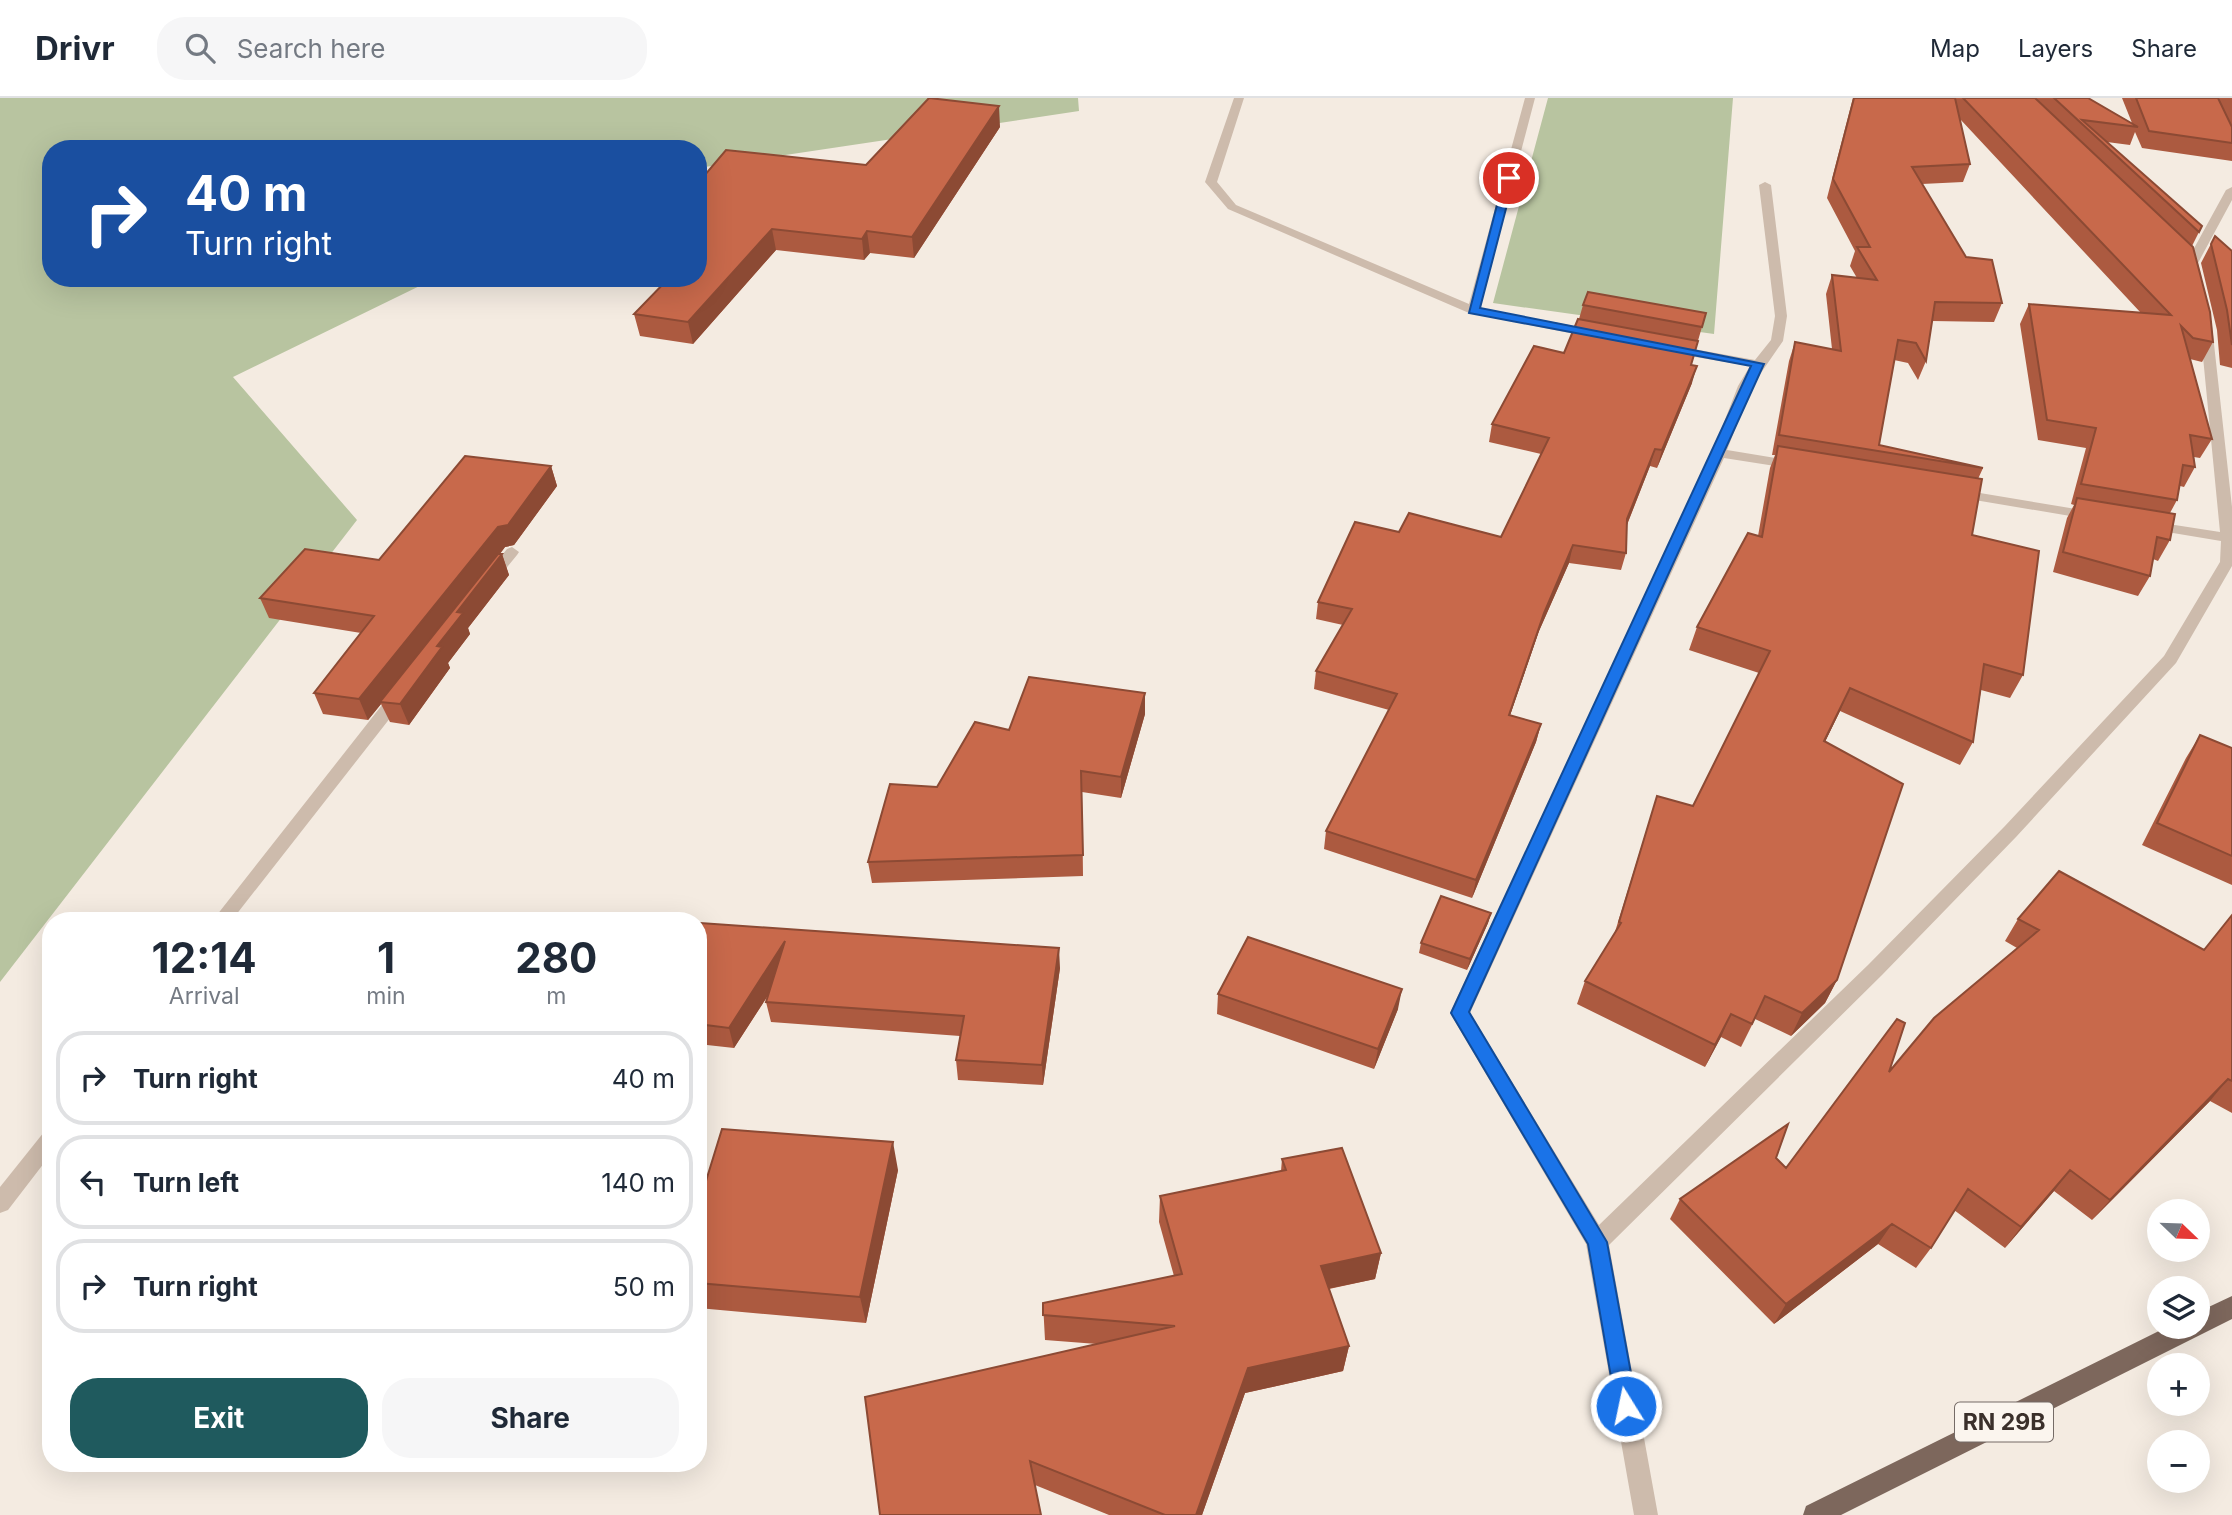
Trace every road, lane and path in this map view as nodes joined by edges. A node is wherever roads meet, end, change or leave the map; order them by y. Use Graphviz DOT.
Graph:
graph roads {
  1 [pos="1239,98"];
  2 [pos="1530,98"];
  3 [pos="1765,185"];
  4 [pos="2232,190"];
  5 [pos="1473,310"];
  6 [pos="1604,335"];
  7 [pos="1656,346"];
  8 [pos="1758,364"];
  9 [pos="1718,453"];
  10 [pos="1815,469"];
  11 [pos="1939,490"];
  12 [pos="2230,538"];
  13 [pos="512,552"];
  14 [pos="478,595"];
  15 [pos="409,682"];
  16 [pos="228,912"];
  17 [pos="42,1149"];
  18 [pos="0,1203"];
  19 [pos="1597,1242"];
  20 [pos="2232,1307"];
  21 [pos="2210,1318"];
  22 [pos="2168,1339"];
  23 [pos="1827,1513"];
  24 [pos="1646,1515"];
  1 -- 5 [label="street"];
  2 -- 5 [label="street"];
  3 -- 8 [label="street"];
  4 -- 12 [label="street"];
  5 -- 6 [label="street"];
  7 -- 8 [label="street"];
  8 -- 9 [label="street"];
  9 -- 10 [label="street"];
  9 -- 19 [label="street"];
  11 -- 12 [label="street"];
  12 -- 19 [label="street"];
  13 -- 14 [label="street"];
  15 -- 16 [label="street"];
  17 -- 18 [label="street"];
  19 -- 24 [label="street"];
  20 -- 21 [label="main road"];
  22 -- 23 [label="main road, RN 29B"];
}
